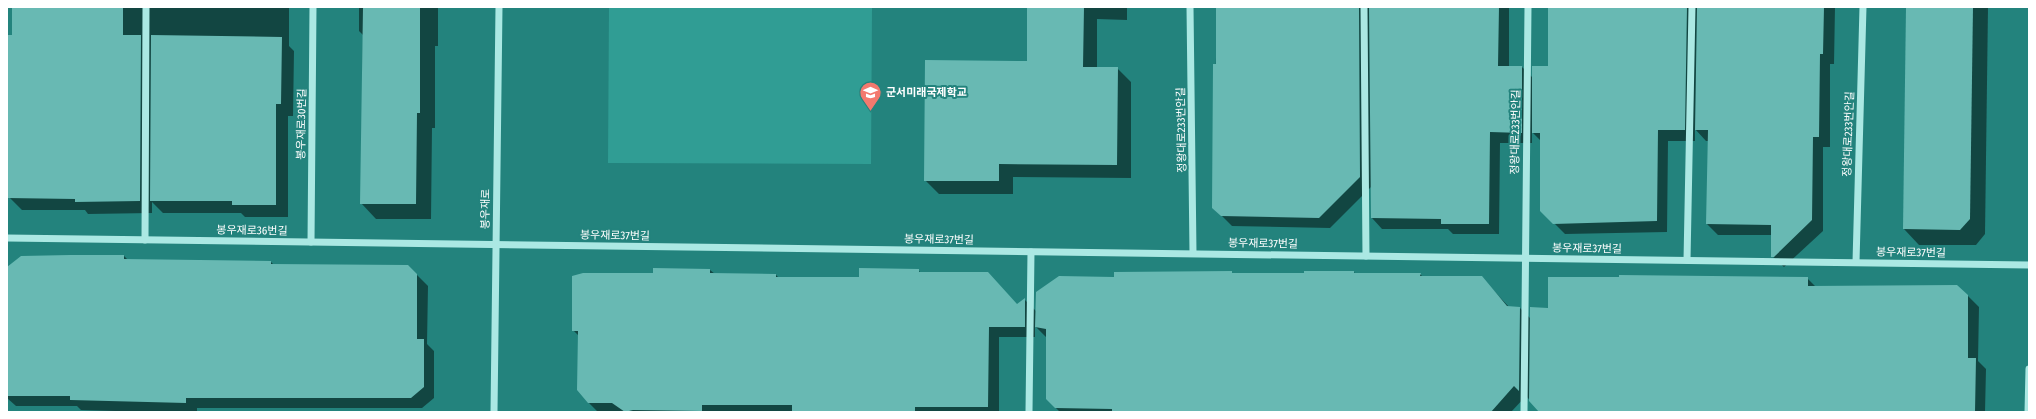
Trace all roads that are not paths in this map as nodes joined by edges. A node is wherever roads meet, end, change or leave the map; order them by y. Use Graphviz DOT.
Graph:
graph roads {
  1 [pos="146,7"];
  2 [pos="313,7"];
  3 [pos="499,7"];
  4 [pos="1190,7"];
  5 [pos="1364,7"];
  6 [pos="1528,7"];
  7 [pos="1692,7"];
  8 [pos="1863,7"];
  9 [pos="7,238"];
  10 [pos="145,240"];
  11 [pos="311,242"];
  12 [pos="496,244"];
  13 [pos="1031,252"];
  14 [pos="1194,254"];
  15 [pos="1366,256"];
  16 [pos="1525,258"];
  17 [pos="1687,260"];
  18 [pos="1856,262"];
  19 [pos="2029,265"];
  20 [pos="2029,369"];
  21 [pos="494,412"];
  22 [pos="1029,412"];
  23 [pos="1524,412"];
  24 [pos="2028,412"];
  1 -- 10 [label="street"];
  2 -- 11 [label="street, 봉우재로30번길"];
  3 -- 12 [label="street, 봉우재로"];
  4 -- 14 [label="street, 정왕대로233번안길"];
  5 -- 15 [label="street"];
  6 -- 16 [label="street, 정왕대로233번안길"];
  7 -- 17 [label="street"];
  8 -- 18 [label="street, 정왕대로233번안길"];
  9 -- 10 [label="street, 봉우재로36번길"];
  10 -- 11 [label="street, 봉우재로36번길"];
  11 -- 12 [label="street, 봉우재로36번길"];
  12 -- 13 [label="street, 봉우재로37번길"];
  12 -- 21 [label="street, 봉우재로"];
  13 -- 14 [label="street, 봉우재로37번길"];
  13 -- 22 [label="street"];
  14 -- 15 [label="street, 봉우재로37번길"];
  15 -- 16 [label="street, 봉우재로37번길"];
  16 -- 17 [label="street, 봉우재로37번길"];
  16 -- 23 [label="street, 정왕대로233번안길"];
  17 -- 18 [label="street, 봉우재로37번길"];
  18 -- 19 [label="street, 봉우재로37번길"];
  20 -- 24 [label="street"];
}
